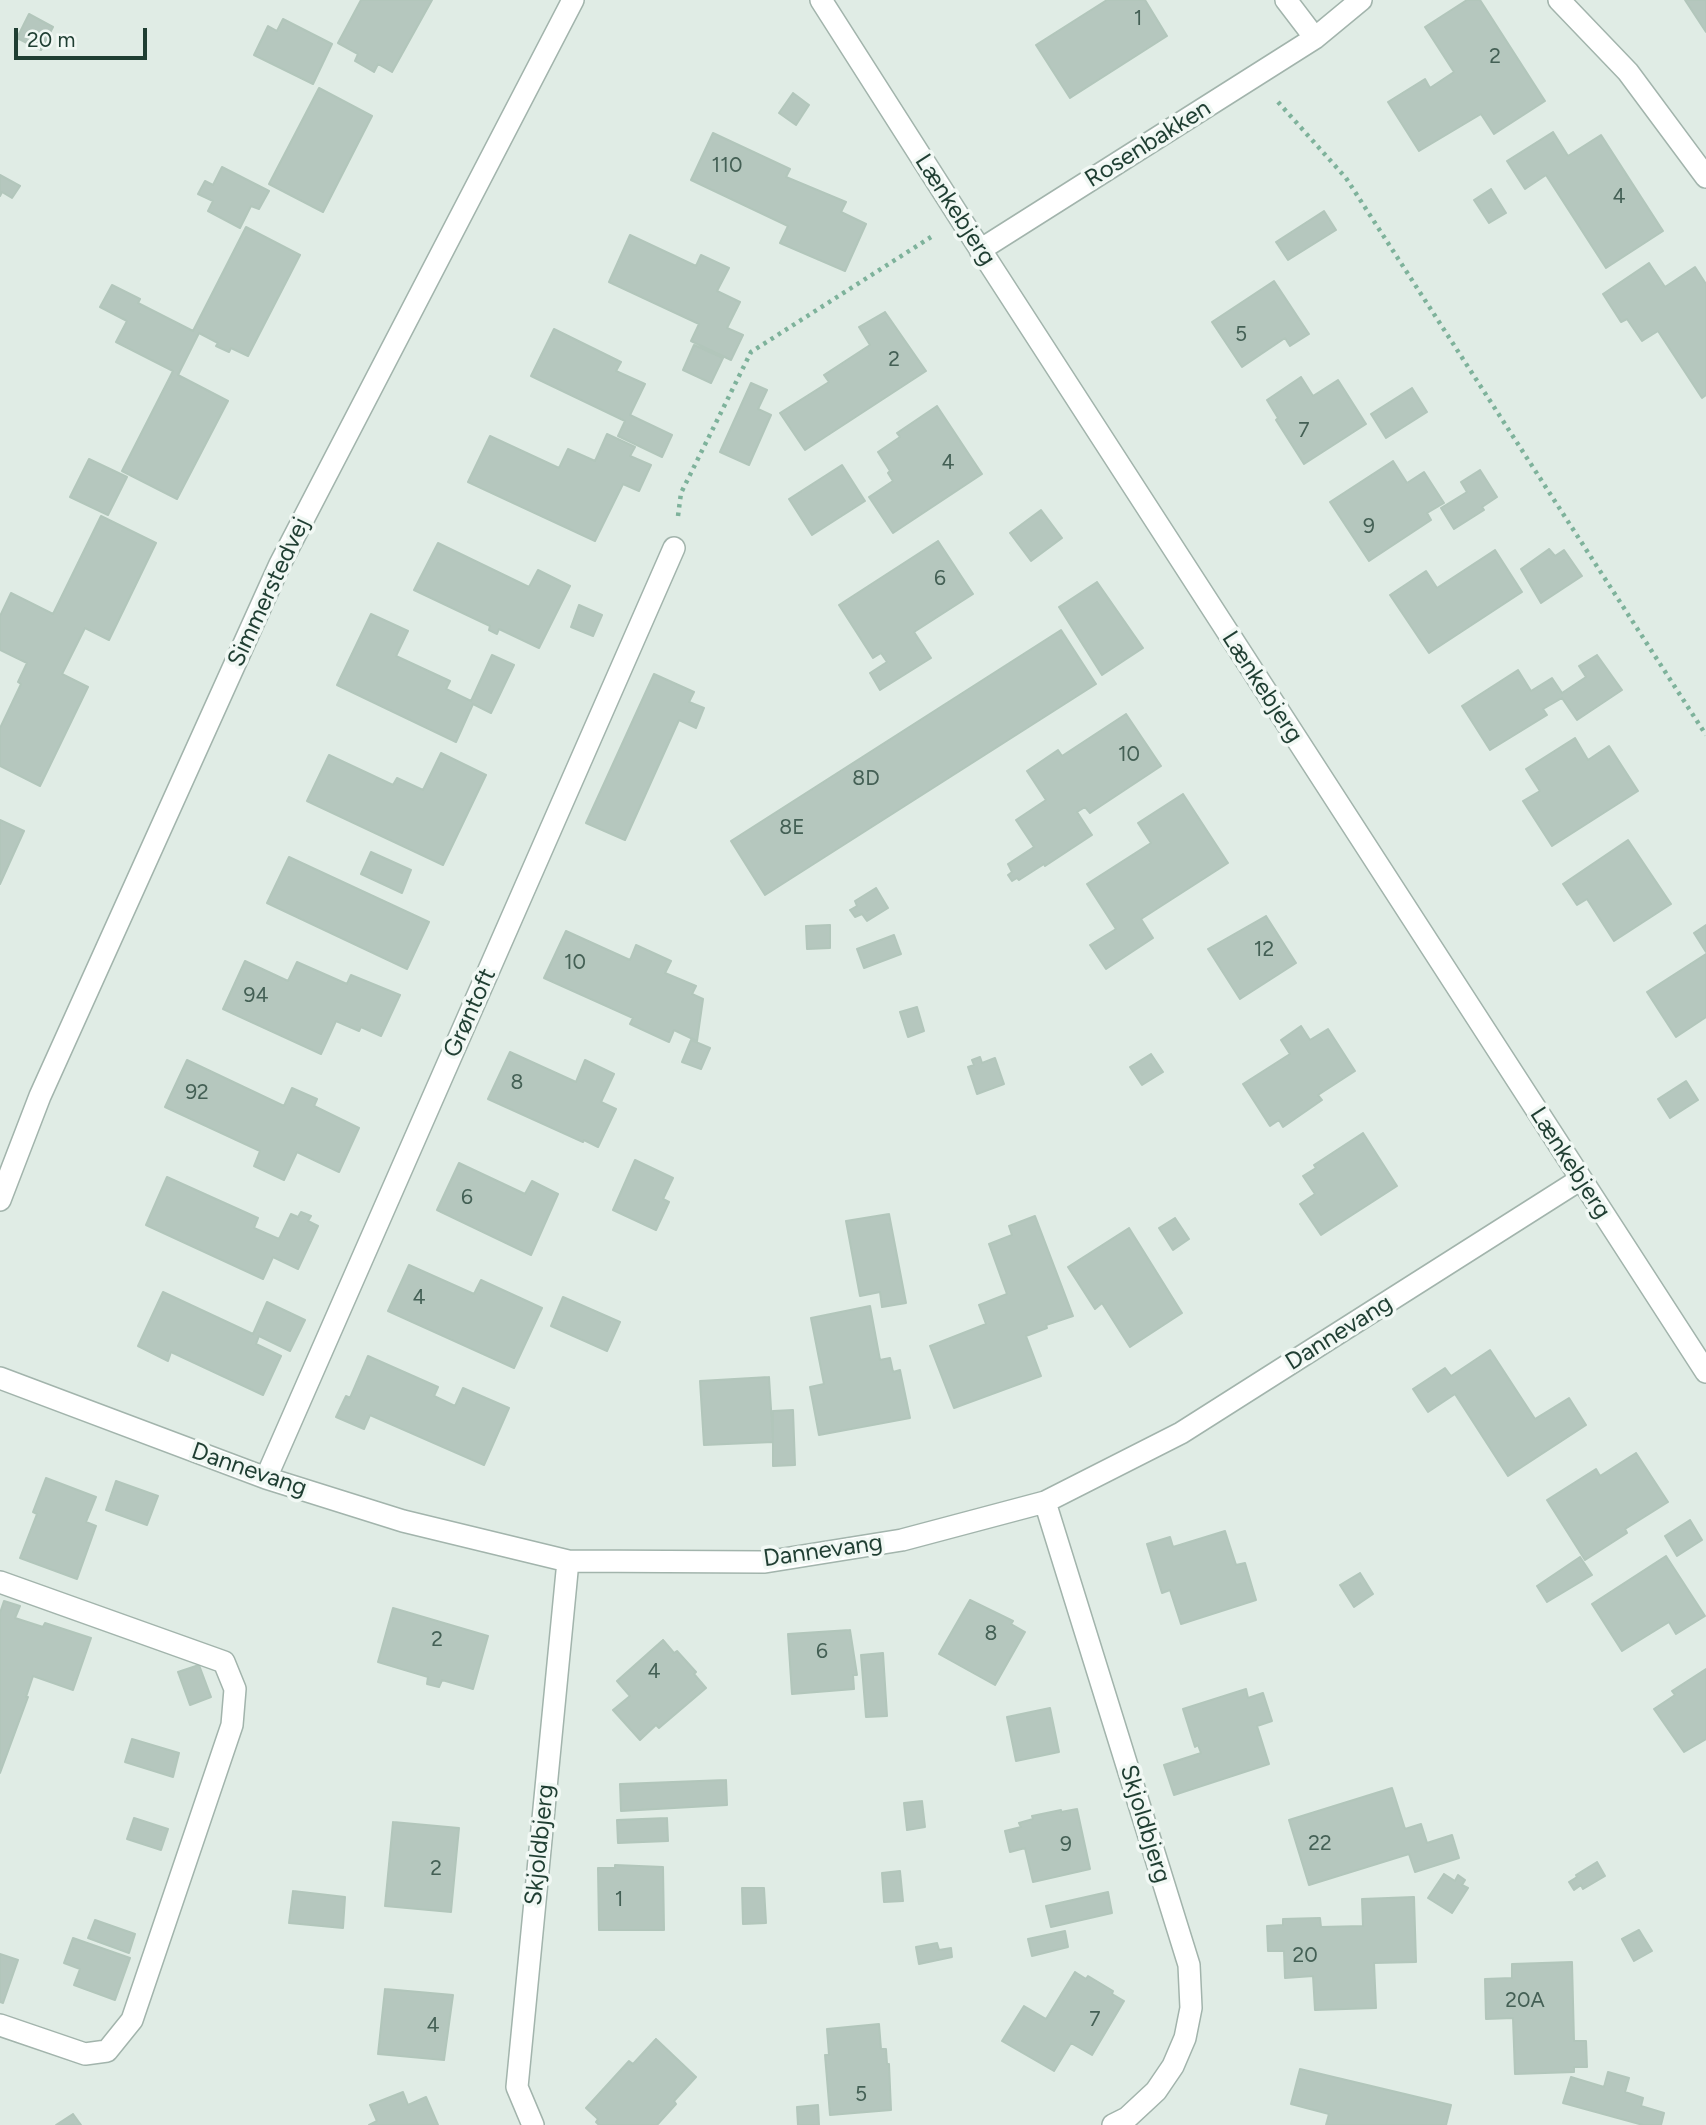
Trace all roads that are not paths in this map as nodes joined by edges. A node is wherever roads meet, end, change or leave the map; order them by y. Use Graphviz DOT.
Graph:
graph roads {
  1 [pos="573,0"];
  2 [pos="821,0"];
  3 [pos="1286,0"];
  4 [pos="1361,0"];
  5 [pos="1559,0"];
  6 [pos="1315,37"];
  7 [pos="1706,177"];
  8 [pos="980,250"];
  9 [pos="674,548"];
  10 [pos="1581,1179"];
  11 [pos="0,1200"];
  12 [pos="1706,1372"];
  13 [pos="0,1378"];
  14 [pos="266,1478"];
  15 [pos="1045,1502"];
  16 [pos="568,1562"];
  17 [pos="0,1582"];
  18 [pos="0,2025"];
  19 [pos="533,2125"];
  20 [pos="1113,2125"];
  1 -- 11 [label="street, Simmerstedvej"];
  2 -- 8 [label="street, Lænkebjerg"];
  3 -- 6 [label="street"];
  4 -- 6 [label="street, Rosenbakken"];
  5 -- 7 [label="street"];
  6 -- 8 [label="street, Rosenbakken"];
  8 -- 10 [label="street, Lænkebjerg"];
  9 -- 14 [label="street, Grøntoft"];
  10 -- 12 [label="street, Lænkebjerg"];
  10 -- 15 [label="street, Dannevang"];
  13 -- 14 [label="street, Dannevang"];
  14 -- 16 [label="street, Dannevang"];
  15 -- 16 [label="street, Dannevang"];
  15 -- 20 [label="street, Skjoldbjerg"];
  16 -- 19 [label="street, Skjoldbjerg"];
  17 -- 18 [label="street"];
}
